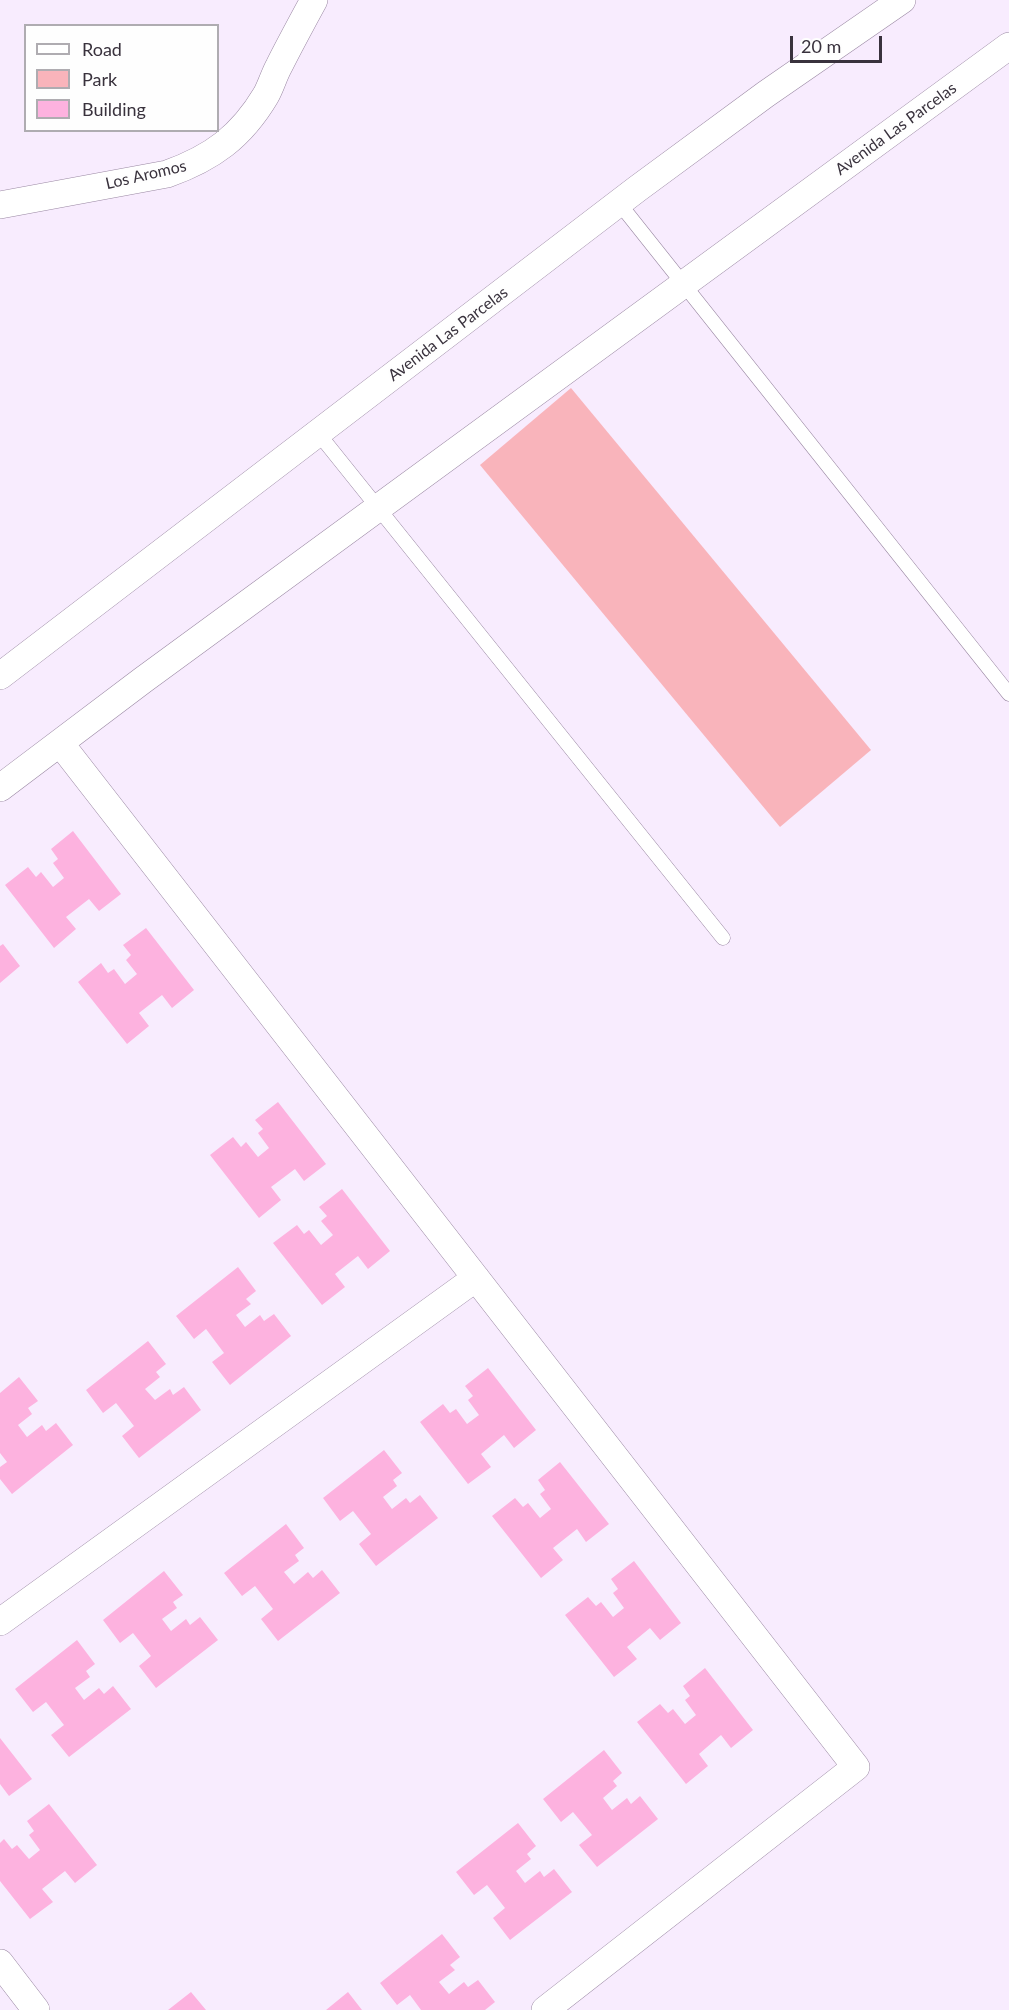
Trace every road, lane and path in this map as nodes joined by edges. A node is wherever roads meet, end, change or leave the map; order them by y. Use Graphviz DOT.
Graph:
graph roads {
  1 [pos="314,0"];
  2 [pos="902,0"];
  3 [pos="1009,46"];
  4 [pos="619,203"];
  5 [pos="0,205"];
  6 [pos="683,284"];
  7 [pos="318,433"];
  8 [pos="378,508"];
  9 [pos="0,676"];
  10 [pos="1009,694"];
  11 [pos="60,743"];
  12 [pos="0,788"];
  13 [pos="723,938"];
  14 [pos="476,1278"];
  15 [pos="0,1622"];
  16 [pos="0,1963"];
  17 [pos="36,2010"];
  18 [pos="545,2010"];
  1 -- 5 [label="street, Los Aromos"];
  2 -- 4 [label="street, Avenida Las Parcelas"];
  3 -- 6 [label="street, Avenida Las Parcelas"];
  4 -- 6 [label="lane"];
  4 -- 7 [label="street, Avenida Las Parcelas"];
  6 -- 8 [label="street, Avenida Las Parcelas"];
  6 -- 10 [label="lane"];
  7 -- 8 [label="lane"];
  7 -- 9 [label="street, Avenida Las Parcelas"];
  8 -- 11 [label="street, Avenida Las Parcelas"];
  8 -- 13 [label="lane"];
  11 -- 12 [label="street, Avenida Las Parcelas"];
  11 -- 14 [label="street"];
  14 -- 15 [label="street"];
  14 -- 18 [label="street"];
  16 -- 17 [label="street"];
}
